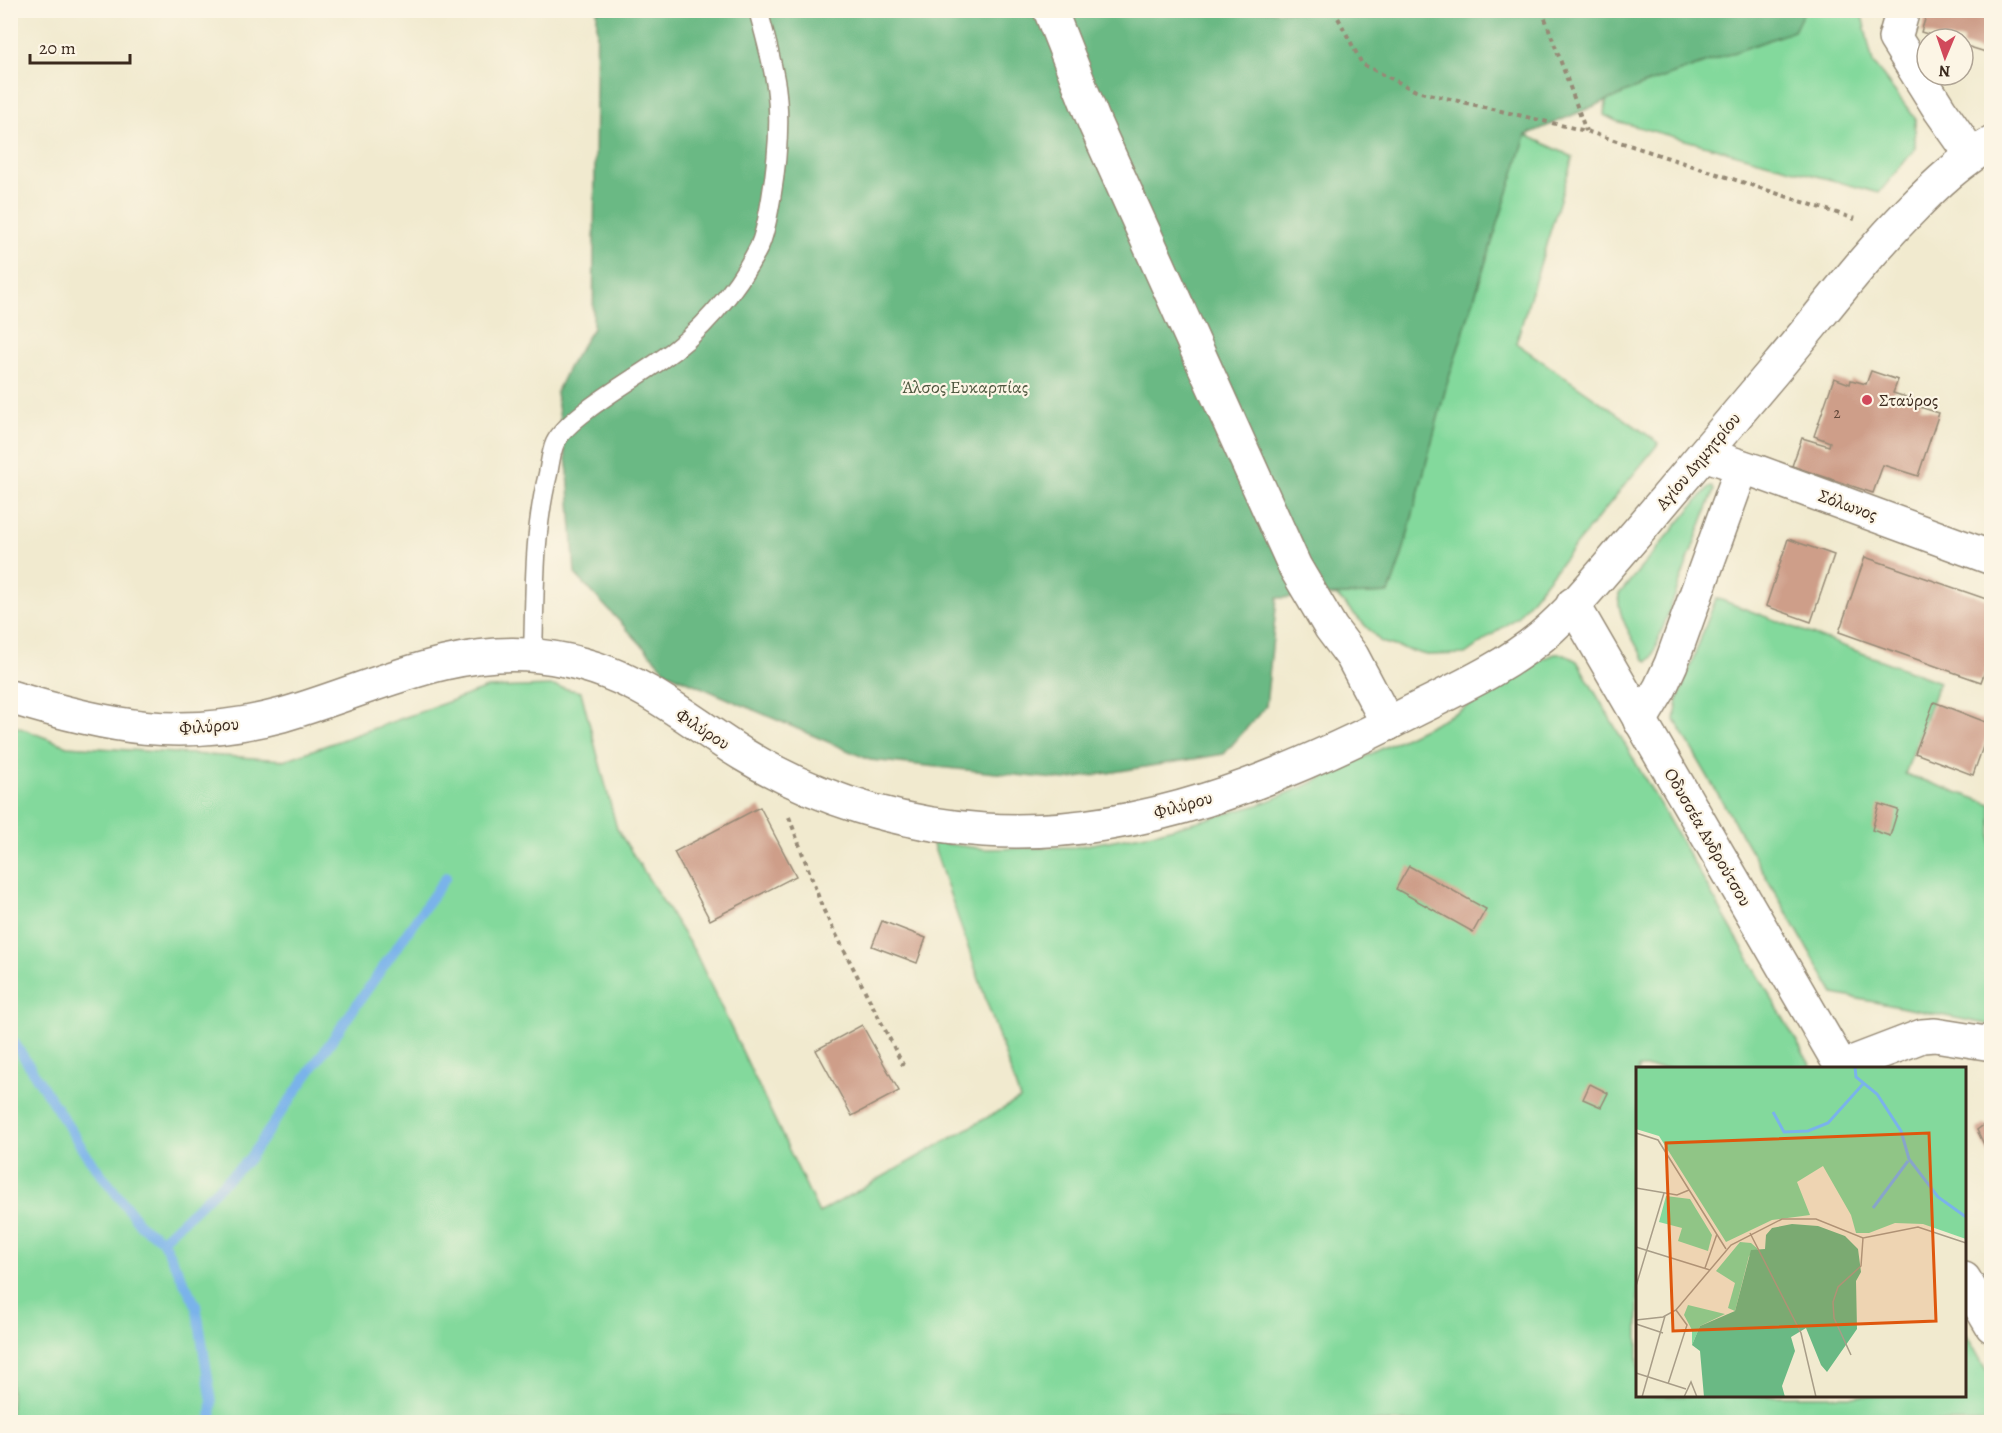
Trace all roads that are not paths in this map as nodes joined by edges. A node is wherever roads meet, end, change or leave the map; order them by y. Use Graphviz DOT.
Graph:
graph roads {
  1 [pos="758,10"];
  2 [pos="1050,10"];
  3 [pos="1895,20"];
  4 [pos="1981,149"];
  5 [pos="1704,454"];
  6 [pos="1742,467"];
  7 [pos="1992,558"];
  8 [pos="1573,604"];
  9 [pos="533,655"];
  10 [pos="10,697"];
  11 [pos="1640,721"];
  12 [pos="1388,724"];
  13 [pos="1992,1044"];
  14 [pos="1841,1067"];
  15 [pos="1844,1067"];
  16 [pos="1966,1281"];
  17 [pos="1992,1326"];
  1 -- 9 [label="lane"];
  2 -- 12 [label="street"];
  3 -- 4 [label="street, Αγίου Δημητρίου"];
  4 -- 5 [label="street, Αγίου Δημητρίου"];
  5 -- 6 [label="street, Σόλωνος"];
  5 -- 8 [label="street, Αγίου Δημητρίου"];
  6 -- 7 [label="street, Σόλωνος"];
  6 -- 11 [label="street, Αγίου Δημητρίου"];
  8 -- 11 [label="street, Οδυσσέα Ανδρούτσου"];
  8 -- 12 [label="street, Αγίου Δημητρίου"];
  9 -- 10 [label="street, Φιλύρου"];
  9 -- 12 [label="street, Φιλύρου"];
  11 -- 14 [label="street, Οδυσσέα Ανδρούτσου"];
  13 -- 15 [label="street"];
  16 -- 17 [label="street"];
}
